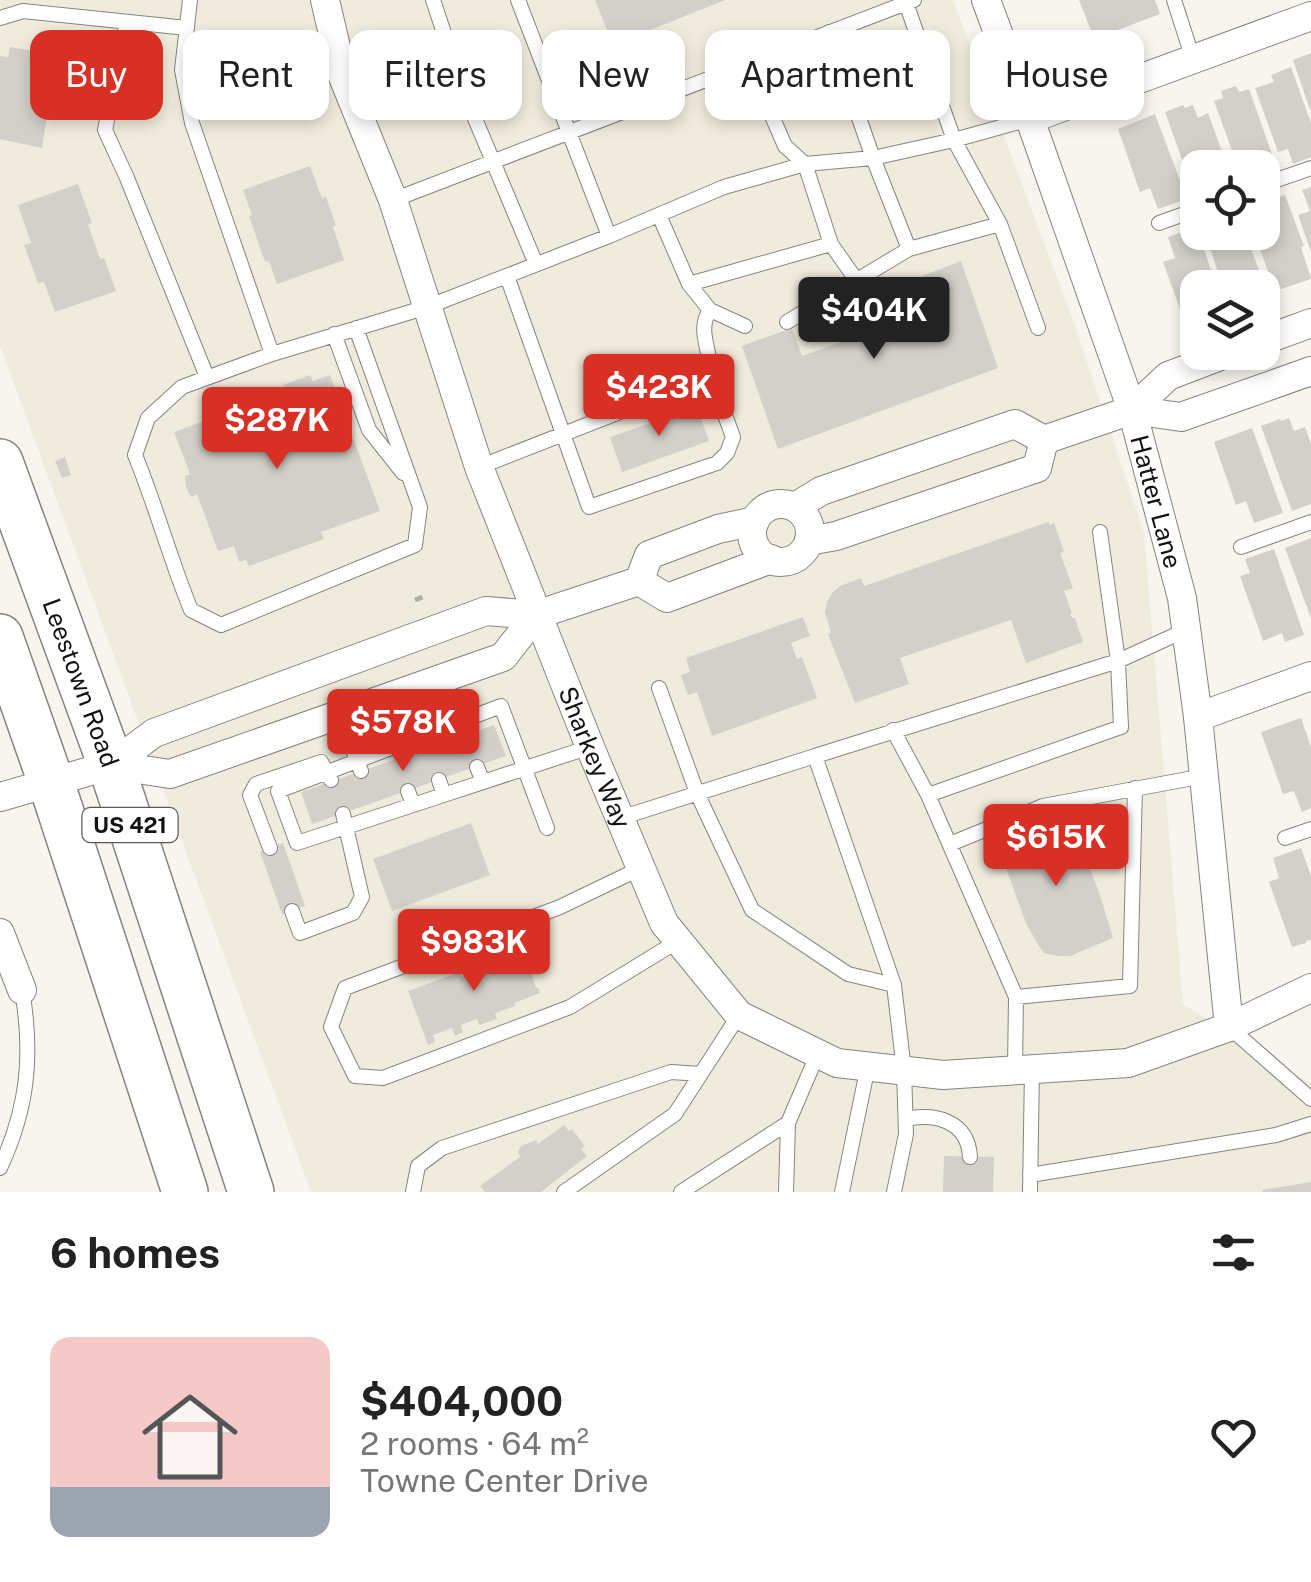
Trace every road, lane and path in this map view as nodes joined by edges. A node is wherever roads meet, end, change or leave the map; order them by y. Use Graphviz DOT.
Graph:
graph roads {
  1 [pos="190,0"];
  2 [pos="325,0"];
  3 [pos="434,0"];
  4 [pos="518,0"];
  5 [pos="986,0"];
  6 [pos="1174,0"];
  7 [pos="910,2"];
  8 [pos="1311,16"];
  9 [pos="0,18"];
  10 [pos="128,22"];
  11 [pos="187,28"];
  12 [pos="834,30"];
  13 [pos="997,30"];
  14 [pos="1193,59"];
  15 [pos="1144,77"];
  16 [pos="705,80"];
  17 [pos="774,120"];
  18 [pos="860,120"];
  19 [pos="1026,120"];
  20 [pos="1030,120"];
  21 [pos="570,132"];
  22 [pos="954,140"];
  23 [pos="873,158"];
  24 [pos="492,162"];
  25 [pos="805,164"];
  26 [pos="1311,168"];
  27 [pos="1280,179"];
  28 [pos="393,200"];
  29 [pos="1180,215"];
  30 [pos="659,216"];
  31 [pos="1159,223"];
  32 [pos="1000,224"];
  33 [pos="610,236"];
  34 [pos="831,244"];
  35 [pos="909,249"];
  36 [pos="536,264"];
  37 [pos="507,276"];
  38 [pos="858,282"];
  39 [pos="689,284"];
  40 [pos="426,307"];
  41 [pos="710,310"];
  42 [pos="787,322"];
  43 [pos="1311,323"];
  44 [pos="746,326"];
  45 [pos="356,328"];
  46 [pos="1038,328"];
  47 [pos="334,334"];
  48 [pos="1280,334"];
  49 [pos="272,354"];
  50 [pos="1184,370"];
  51 [pos="1311,371"];
  52 [pos="208,378"];
  53 [pos="708,390"];
  54 [pos="1132,410"];
  55 [pos="562,434"];
  56 [pos="1044,440"];
  57 [pos="0,462"];
  58 [pos="479,467"];
  59 [pos="412,485"];
  60 [pos="795,507"];
  61 [pos="754,521"];
  62 [pos="1311,522"];
  63 [pos="1100,532"];
  64 [pos="809,542"];
  65 [pos="1241,547"];
  66 [pos="771,559"];
  67 [pos="638,581"];
  68 [pos="424,597"];
  69 [pos="415,600"];
  70 [pos="536,615"];
  71 [pos="1186,630"];
  72 [pos="0,637"];
  73 [pos="1118,661"];
  74 [pos="1311,676"];
  75 [pos="659,688"];
  76 [pos="339,714"];
  77 [pos="1198,718"];
  78 [pos="893,730"];
  79 [pos="590,747"];
  80 [pos="815,756"];
  81 [pos="110,766"];
  82 [pos="359,766"];
  83 [pos="477,767"];
  84 [pos="525,768"];
  85 [pos="1204,776"];
  86 [pos="330,777"];
  87 [pos="51,782"];
  88 [pos="482,782"];
  89 [pos="1136,788"];
  90 [pos="697,793"];
  91 [pos="928,795"];
  92 [pos="0,798"];
  93 [pos="620,818"];
  94 [pos="345,820"];
  95 [pos="547,828"];
  96 [pos="1311,829"];
  97 [pos="1285,838"];
  98 [pos="950,844"];
  99 [pos="270,848"];
  100 [pos="641,868"];
  101 [pos="292,911"];
  102 [pos="0,933"];
  103 [pos="678,940"];
  104 [pos="894,984"];
  105 [pos="1311,988"];
  106 [pos="22,990"];
  107 [pos="1016,997"];
  108 [pos="739,1016"];
  109 [pos="1229,1026"];
  110 [pos="818,1053"];
  111 [pos="868,1066"];
  112 [pos="904,1070"];
  113 [pos="1023,1070"];
  114 [pos="701,1074"];
  115 [pos="1311,1099"];
  116 [pos="906,1118"];
  117 [pos="788,1123"];
  118 [pos="1311,1124"];
  119 [pos="970,1156"];
  120 [pos="0,1168"];
  121 [pos="1030,1175"];
  122 [pos="185,1192"];
  123 [pos="251,1192"];
  124 [pos="413,1192"];
  125 [pos="564,1192"];
  126 [pos="681,1192"];
  127 [pos="786,1192"];
  128 [pos="842,1192"];
  129 [pos="894,1192"];
  130 [pos="1030,1192"];
  1 -- 11 [label="lane"];
  2 -- 28 [label="street, Sharkey Way"];
  3 -- 24 [label="lane"];
  4 -- 21 [label="lane"];
  5 -- 13 [label="street, Hatter Lane"];
  6 -- 14 [label="lane"];
  7 -- 12 [label="lane"];
  7 -- 22 [label="lane"];
  8 -- 14 [label="street"];
  9 -- 10 [label="lane"];
  10 -- 11 [label="lane"];
  10 -- 52 [label="lane"];
  11 -- 49 [label="lane"];
  14 -- 15 [label="street"];
  16 -- 21 [label="lane"];
  17 -- 25 [label="lane"];
  18 -- 23 [label="lane"];
  19 -- 22 [label="lane"];
  20 -- 54 [label="street, Hatter Lane"];
  21 -- 24 [label="lane"];
  21 -- 33 [label="lane"];
  22 -- 23 [label="lane"];
  22 -- 32 [label="lane"];
  23 -- 25 [label="lane"];
  23 -- 35 [label="lane"];
  24 -- 28 [label="lane"];
  24 -- 36 [label="lane"];
  25 -- 30 [label="lane"];
  25 -- 34 [label="lane"];
  26 -- 27 [label="lane"];
  28 -- 40 [label="street, Sharkey Way"];
  29 -- 31 [label="lane"];
  30 -- 33 [label="lane"];
  30 -- 39 [label="lane"];
  32 -- 35 [label="lane"];
  32 -- 46 [label="lane"];
  33 -- 36 [label="lane"];
  34 -- 38 [label="lane"];
  34 -- 39 [label="lane"];
  35 -- 38 [label="lane"];
  36 -- 37 [label="lane"];
  37 -- 40 [label="lane"];
  37 -- 55 [label="lane"];
  38 -- 42 [label="lane"];
  39 -- 41 [label="lane"];
  40 -- 45 [label="lane"];
  40 -- 58 [label="street, Sharkey Way"];
  41 -- 44 [label="lane"];
  41 -- 53 [label="lane"];
  43 -- 48 [label="street"];
  45 -- 47 [label="lane"];
  45 -- 59 [label="lane"];
  47 -- 49 [label="lane"];
  47 -- 59 [label="lane"];
  49 -- 52 [label="lane"];
  50 -- 54 [label="street"];
  51 -- 54 [label="street"];
  52 -- 59 [label="lane"];
  53 -- 55 [label="lane"];
  53 -- 55 [label="lane"];
  54 -- 56 [label="street"];
  54 -- 71 [label="street, Hatter Lane"];
  55 -- 58 [label="lane"];
  56 -- 60 [label="street"];
  56 -- 64 [label="street"];
  57 -- 81 [label="main road, Leestown Road / US 421"];
  58 -- 70 [label="street, Sharkey Way"];
  60 -- 61 [label="street"];
  60 -- 64 [label="street"];
  61 -- 66 [label="street"];
  61 -- 67 [label="street"];
  62 -- 65 [label="lane"];
  63 -- 73 [label="lane"];
  64 -- 66 [label="street"];
  66 -- 67 [label="street"];
  67 -- 70 [label="street"];
  68 -- 69 [label="path"];
  70 -- 76 [label="street"];
  70 -- 79 [label="street, Sharkey Way"];
  70 -- 81 [label="street"];
  71 -- 73 [label="lane"];
  71 -- 77 [label="street, Hatter Lane"];
  72 -- 87 [label="main road, US 421"];
  73 -- 78 [label="lane"];
  73 -- 91 [label="lane"];
  74 -- 77 [label="street"];
  75 -- 90 [label="lane"];
  76 -- 81 [label="street"];
  76 -- 82 [label="lane"];
  77 -- 85 [label="street, Hatter Lane"];
  78 -- 80 [label="lane"];
  78 -- 91 [label="lane"];
  79 -- 84 [label="lane"];
  79 -- 93 [label="street, Sharkey Way"];
  80 -- 90 [label="lane"];
  80 -- 104 [label="lane"];
  81 -- 87 [label="street"];
  81 -- 123 [label="main road, Leestown Road / US 421"];
  82 -- 84 [label="lane"];
  82 -- 86 [label="lane"];
  83 -- 88 [label="lane"];
  84 -- 88 [label="lane"];
  84 -- 95 [label="lane"];
  85 -- 89 [label="lane"];
  85 -- 109 [label="street, Hatter Lane"];
  86 -- 94 [label="lane"];
  86 -- 99 [label="lane"];
  87 -- 92 [label="street"];
  87 -- 122 [label="main road, US 421"];
  88 -- 94 [label="lane"];
  89 -- 98 [label="lane"];
  89 -- 107 [label="lane"];
  90 -- 93 [label="lane"];
  90 -- 104 [label="lane"];
  91 -- 98 [label="lane"];
  93 -- 100 [label="street, Sharkey Way"];
  94 -- 101 [label="lane"];
  96 -- 97 [label="lane"];
  98 -- 107 [label="lane"];
  100 -- 103 [label="street, Sharkey Way"];
  100 -- 103 [label="lane"];
  102 -- 106 [label="street"];
  103 -- 108 [label="street, Sharkey Way"];
  104 -- 112 [label="lane"];
  105 -- 109 [label="street, Sharkey Way"];
  106 -- 120 [label="lane"];
  107 -- 113 [label="lane"];
  108 -- 110 [label="street, Sharkey Way"];
  108 -- 114 [label="lane"];
  109 -- 113 [label="street, Sharkey Way"];
  109 -- 115 [label="lane"];
  110 -- 111 [label="street, Sharkey Way"];
  110 -- 117 [label="lane"];
  111 -- 112 [label="street, Sharkey Way"];
  111 -- 128 [label="lane"];
  112 -- 113 [label="street, Sharkey Way"];
  112 -- 116 [label="lane"];
  113 -- 121 [label="lane"];
  114 -- 124 [label="lane"];
  114 -- 125 [label="lane"];
  116 -- 119 [label="lane"];
  116 -- 129 [label="lane"];
  117 -- 126 [label="lane"];
  117 -- 127 [label="lane"];
  118 -- 121 [label="lane"];
  121 -- 130 [label="lane"];
}
